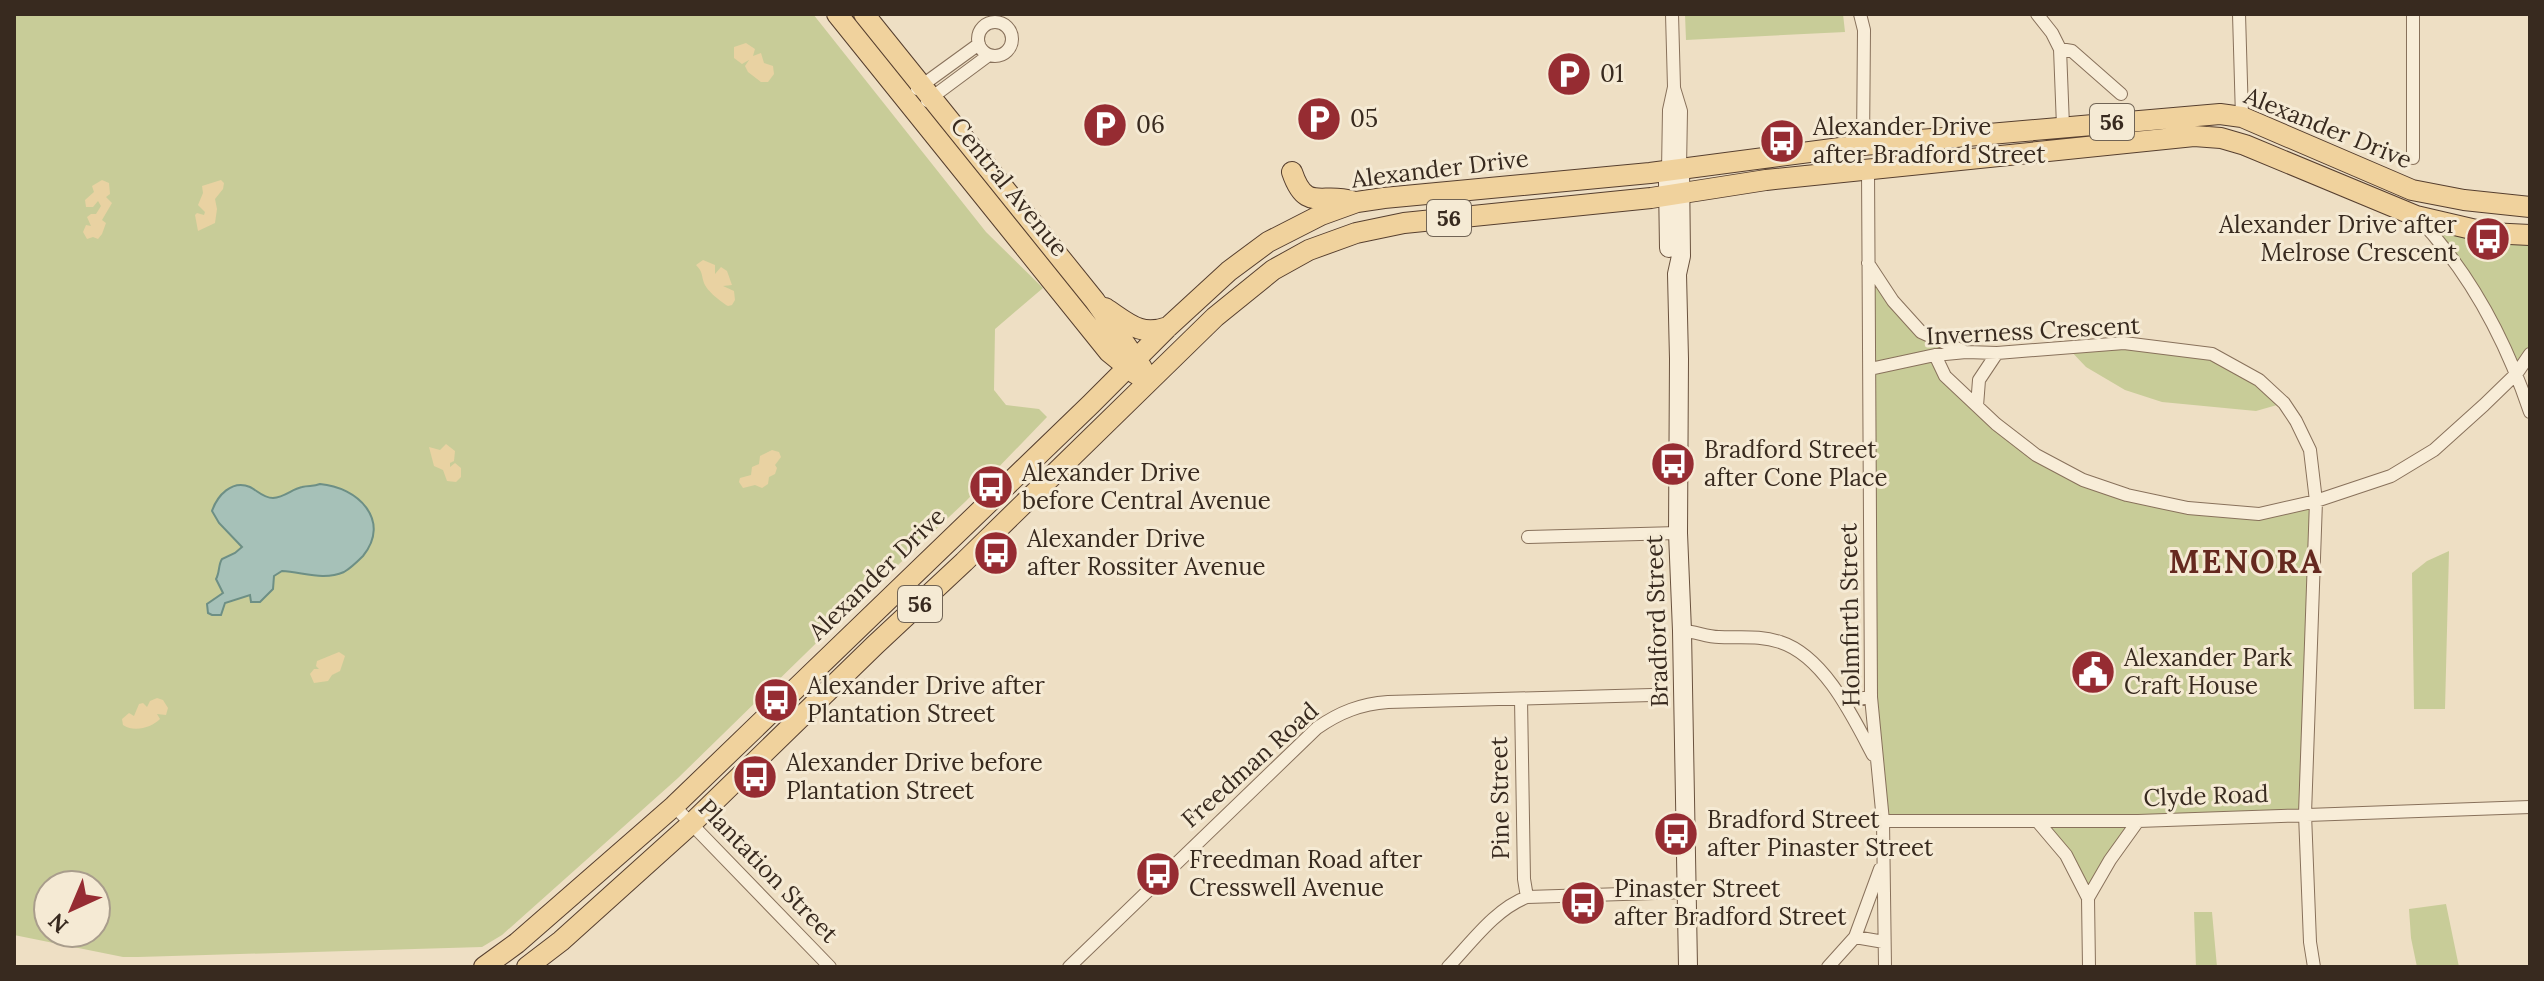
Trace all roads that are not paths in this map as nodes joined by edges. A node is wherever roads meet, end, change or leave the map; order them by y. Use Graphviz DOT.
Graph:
graph roads {
  1 [pos="837,14"];
  2 [pos="864,14"];
  3 [pos="1672,14"];
  4 [pos="1860,14"];
  5 [pos="2037,14"];
  6 [pos="2239,14"];
  7 [pos="2413,14"];
  8 [pos="979,44"];
  9 [pos="2060,49"];
  10 [pos="989,55"];
  11 [pos="927,92"];
  12 [pos="2121,94"];
  13 [pos="910,104"];
  14 [pos="2242,117"];
  15 [pos="2063,126"];
  16 [pos="1863,145"];
  17 [pos="2413,158"];
  18 [pos="1674,169"];
  19 [pos="1868,169"];
  20 [pos="1292,172"];
  21 [pos="1674,194"];
  22 [pos="1357,202"];
  23 [pos="2530,207"];
  24 [pos="2416,216"];
  25 [pos="2530,235"];
  26 [pos="1867,262"];
  27 [pos="1095,301"];
  28 [pos="1168,327"];
  29 [pos="1097,337"];
  30 [pos="1966,352"];
  31 [pos="1997,353"];
  32 [pos="2530,354"];
  33 [pos="1935,355"];
  34 [pos="1132,364"];
  35 [pos="1870,369"];
  36 [pos="2517,373"];
  37 [pos="1150,383"];
  38 [pos="1091,404"];
  39 [pos="1977,406"];
  40 [pos="2530,412"];
  41 [pos="2316,501"];
  42 [pos="1678,533"];
  43 [pos="1528,537"];
  44 [pos="1682,631"];
  45 [pos="1652,695"];
  46 [pos="1871,697"];
  47 [pos="1521,699"];
  48 [pos="1843,701"];
  49 [pos="1876,762"];
  50 [pos="674,806"];
  51 [pos="2530,807"];
  52 [pos="2305,814"];
  53 [pos="1883,821"];
  54 [pos="2138,821"];
  55 [pos="2038,822"];
  56 [pos="691,824"];
  57 [pos="1882,864"];
  58 [pos="1687,892"];
  59 [pos="1527,897"];
  60 [pos="2088,898"];
  61 [pos="1855,937"];
  62 [pos="1884,942"];
  63 [pos="484,967"];
  64 [pos="527,967"];
  65 [pos="830,967"];
  66 [pos="1069,967"];
  67 [pos="1448,967"];
  68 [pos="1688,967"];
  69 [pos="1828,967"];
  70 [pos="1885,967"];
  71 [pos="2089,967"];
  72 [pos="2314,967"];
  1 -- 13 [label="main road, Central Avenue"];
  2 -- 11 [label="main road, Central Avenue"];
  3 -- 18 [label="street, Bradford Street"];
  4 -- 16 [label="street"];
  5 -- 9 [label="street"];
  6 -- 14 [label="street"];
  7 -- 17 [label="street"];
  8 -- 10 [label="street"];
  8 -- 10 [label="street"];
  8 -- 11 [label="street"];
  9 -- 12 [label="street"];
  9 -- 15 [label="street"];
  10 -- 11 [label="street"];
  11 -- 13 [label="street"];
  11 -- 27 [label="main road, Central Avenue"];
  13 -- 29 [label="main road, Central Avenue"];
  14 -- 15 [label="main road, Alexander Drive / 56"];
  14 -- 23 [label="main road, Alexander Drive / 56"];
  15 -- 16 [label="main road, Alexander Drive / 56"];
  16 -- 18 [label="main road, Alexander Drive / 56"];
  18 -- 21 [label="street, Bradford Street"];
  18 -- 22 [label="main road, Alexander Drive / 56"];
  19 -- 21 [label="main road, Alexander Drive / 56"];
  19 -- 24 [label="main road, Alexander Drive / 56"];
  19 -- 26 [label="street, Holmfirth Street"];
  20 -- 22 [label="main road"];
  21 -- 37 [label="main road, Alexander Drive / 56"];
  21 -- 42 [label="street, Bradford Street"];
  22 -- 28 [label="main road, Alexander Drive / 56"];
  24 -- 25 [label="main road, Alexander Drive / 56"];
  24 -- 36 [label="street"];
  26 -- 30 [label="street"];
  26 -- 35 [label="street, Holmfirth Street"];
  27 -- 28 [label="main road"];
  27 -- 34 [label="main road, Central Avenue"];
  28 -- 34 [label="main road, Alexander Drive / 56"];
  29 -- 34 [label="main road, Central Avenue"];
  29 -- 38 [label="main road"];
  30 -- 31 [label="street, Inverness Crescent"];
  30 -- 33 [label="street, Inverness Crescent"];
  31 -- 39 [label="street"];
  31 -- 41 [label="street, Inverness Crescent"];
  32 -- 36 [label="street"];
  33 -- 35 [label="street, Inverness Crescent"];
  33 -- 39 [label="street"];
  34 -- 37 [label="main road, Central Avenue"];
  34 -- 38 [label="main road, Alexander Drive / 56"];
  35 -- 46 [label="street, Holmfirth Street"];
  36 -- 40 [label="street"];
  36 -- 41 [label="street"];
  37 -- 56 [label="main road, Alexander Drive / 56"];
  38 -- 50 [label="main road, Alexander Drive / 56"];
  39 -- 41 [label="street"];
  41 -- 52 [label="street, Inverness Crescent"];
  42 -- 43 [label="street"];
  42 -- 44 [label="street, Bradford Street"];
  44 -- 48 [label="street"];
  44 -- 58 [label="street, Bradford Street"];
  45 -- 47 [label="street, Freedman Road"];
  46 -- 48 [label="street"];
  46 -- 49 [label="street, Holmfirth Street"];
  47 -- 59 [label="street, Pine Street"];
  47 -- 66 [label="street, Freedman Road"];
  48 -- 49 [label="street"];
  49 -- 53 [label="street, Holmfirth Street"];
  50 -- 56 [label="street, Plantation Street"];
  50 -- 63 [label="main road, Alexander Drive / 56"];
  51 -- 52 [label="street, Clyde Road"];
  52 -- 54 [label="street, Clyde Road"];
  52 -- 72 [label="street, Inverness Crescent"];
  53 -- 55 [label="street, Clyde Road"];
  53 -- 57 [label="street, Holmfirth Street"];
  54 -- 55 [label="street, Clyde Road"];
  54 -- 60 [label="street"];
  55 -- 60 [label="street"];
  56 -- 64 [label="main road, Alexander Drive / 56"];
  56 -- 65 [label="street, Plantation Street"];
  57 -- 61 [label="street"];
  57 -- 62 [label="street, Holmfirth Street"];
  58 -- 59 [label="street"];
  58 -- 68 [label="street, Bradford Street"];
  59 -- 67 [label="street"];
  60 -- 71 [label="street"];
  61 -- 62 [label="street"];
  61 -- 69 [label="street"];
  62 -- 70 [label="street, Holmfirth Street"];
}
